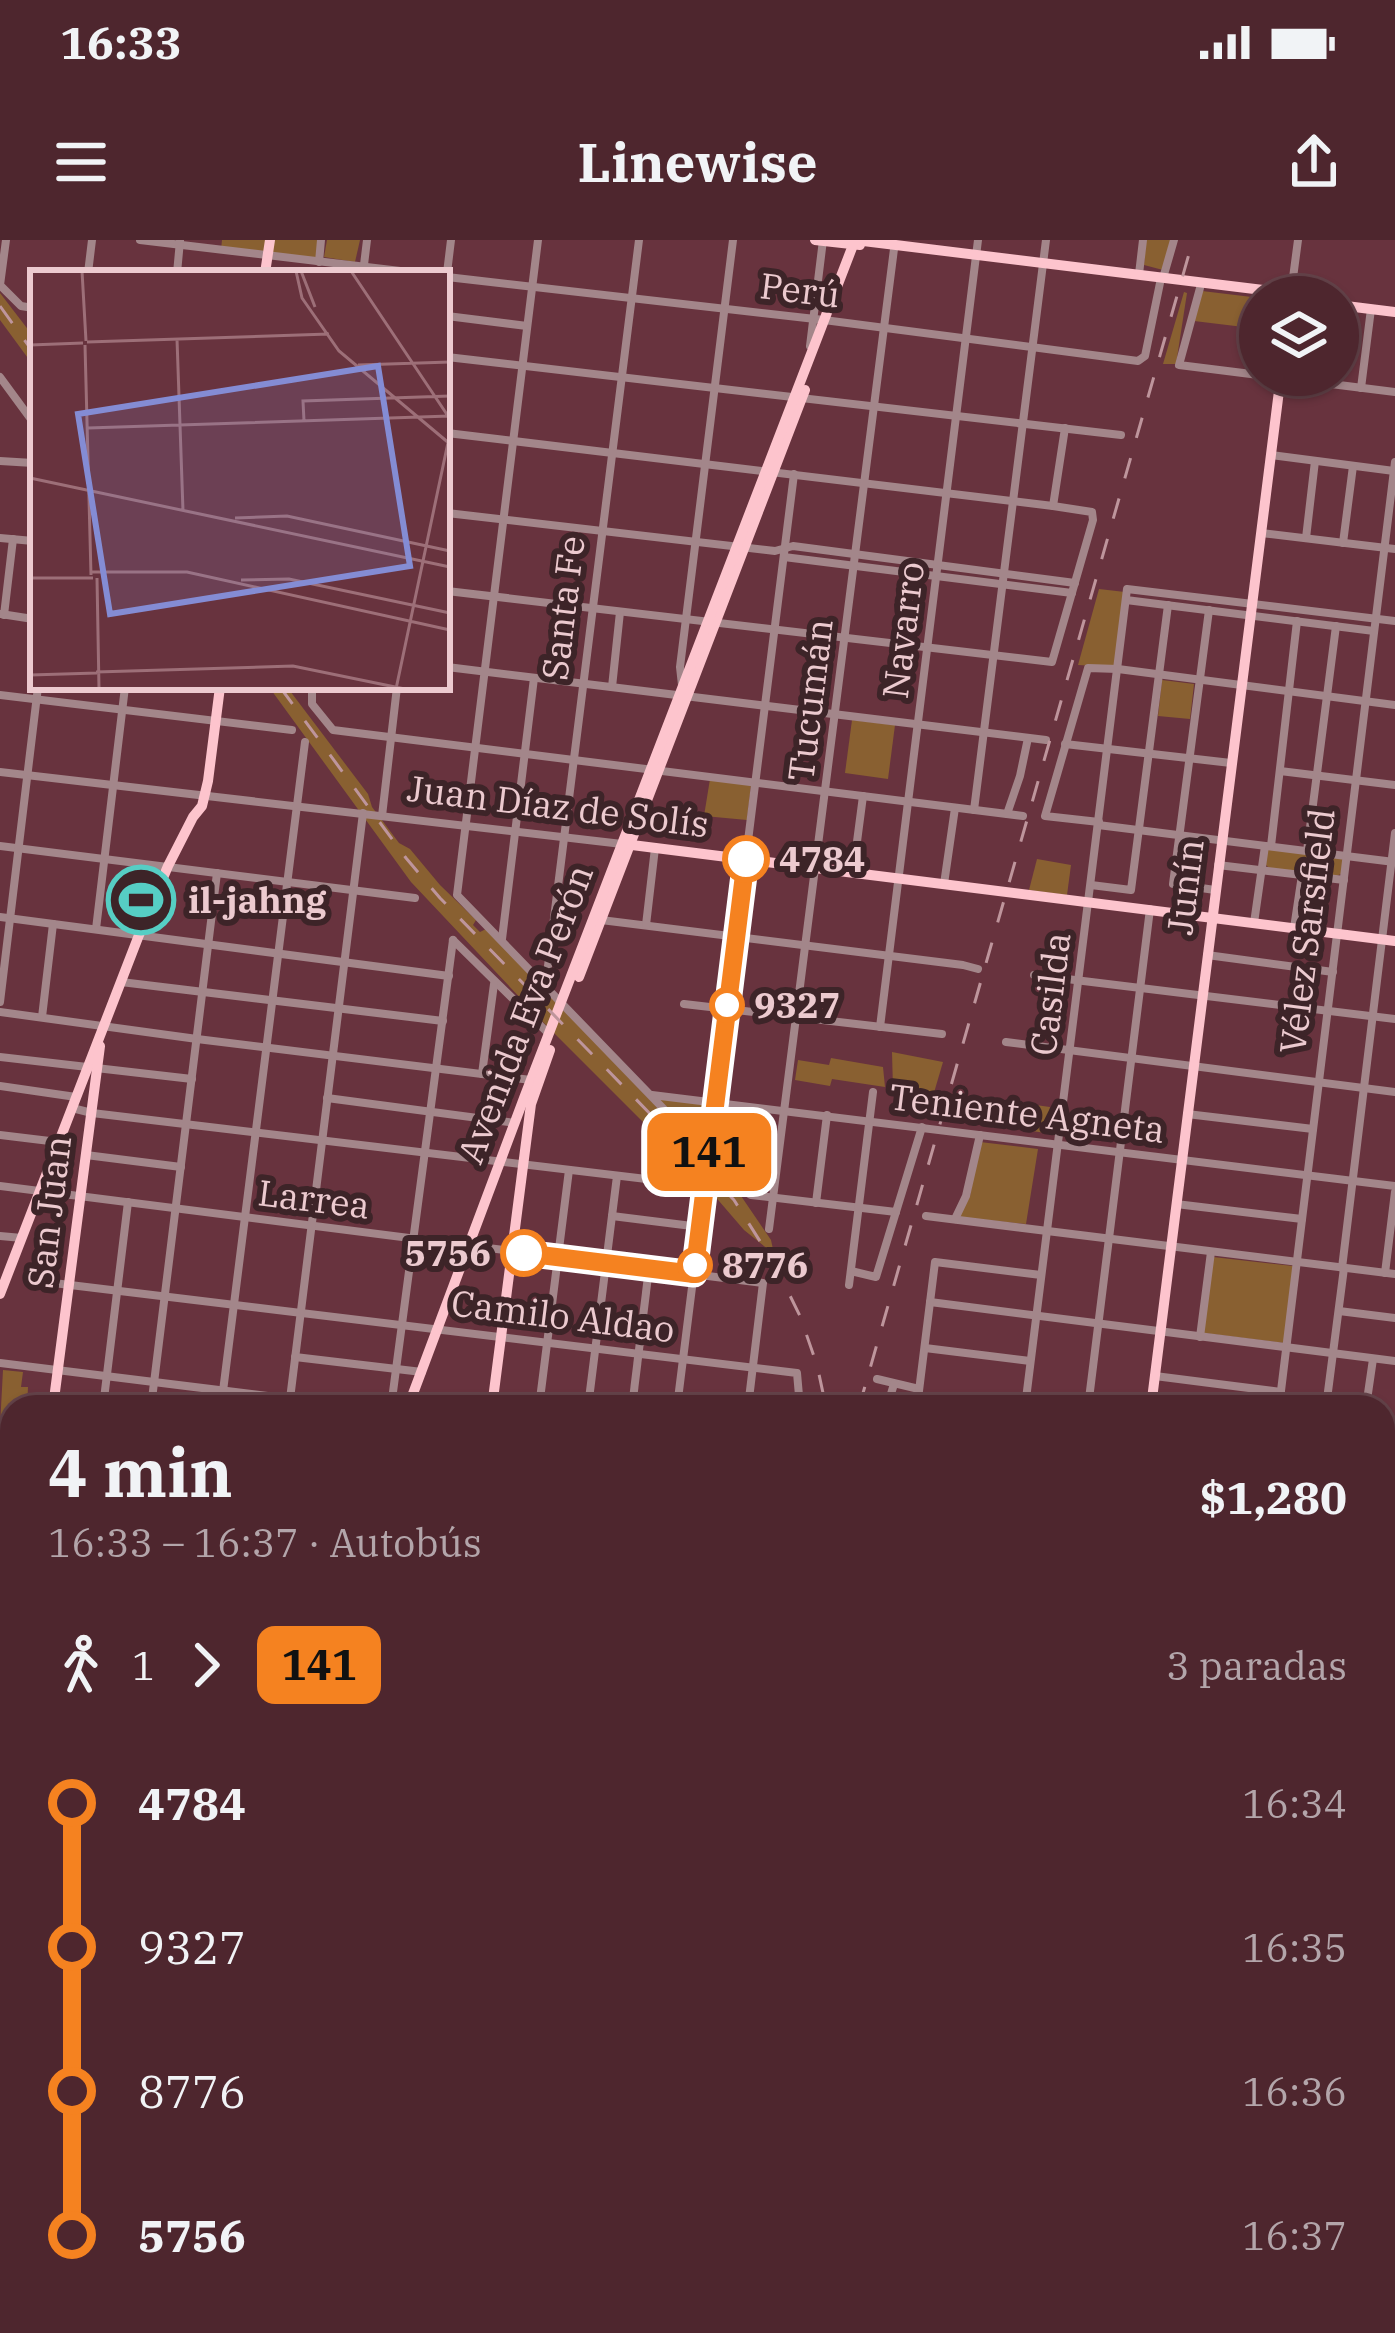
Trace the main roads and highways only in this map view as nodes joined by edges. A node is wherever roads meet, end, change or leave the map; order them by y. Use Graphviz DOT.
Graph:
graph roads {
  1 [pos="273,240"];
  2 [pos="820,240"];
  3 [pos="858,242"];
  4 [pos="976,257"];
  5 [pos="269,270"];
  6 [pos="1161,280"];
  7 [pos="1239,289"];
  8 [pos="1239,293"];
  9 [pos="1359,305"];
  10 [pos="1359,306"];
  11 [pos="1395,309"];
  12 [pos="823,320"];
  13 [pos="1278,396"];
  14 [pos="798,397"];
  15 [pos="217,690"];
  16 [pos="627,845"];
  17 [pos="1212,917"];
  18 [pos="1389,940"];
  19 [pos="564,1005"];
  20 [pos="92,1068"];
  21 [pos="1,1289"];
  22 [pos="55,1395"];
  23 [pos="413,1395"];
  24 [pos="494,1395"];
  25 [pos="1153,1395"];
  1 -- 5 [label="main road"];
  2 -- 3 [label="main road"];
  3 -- 4 [label="main road"];
  3 -- 4 [label="main road"];
  3 -- 12 [label="main road, Avenida Eva Perón"];
  4 -- 6 [label="main road"];
  6 -- 7 [label="main road"];
  6 -- 8 [label="main road"];
  9 -- 11 [label="main road"];
  10 -- 11 [label="main road"];
  12 -- 14 [label="main road, Avenida Eva Perón"];
  12 -- 14 [label="main road, Avenida Eva Perón"];
  13 -- 17 [label="main road, Junín"];
  14 -- 16 [label="main road, Avenida Eva Perón"];
  15 -- 20 [label="main road"];
  16 -- 17 [label="main road, Juan Díaz de Solís"];
  16 -- 19 [label="main road, Avenida Eva Perón"];
  16 -- 19 [label="main road, Avenida Eva Perón"];
  17 -- 18 [label="main road, Juan Díaz de Solís"];
  17 -- 25 [label="main road, Junín"];
  19 -- 23 [label="main road, Avenida Eva Perón"];
  19 -- 24 [label="main road, Avenida Eva Perón"];
  20 -- 21 [label="main road"];
  20 -- 22 [label="main road, San Juan"];
}
